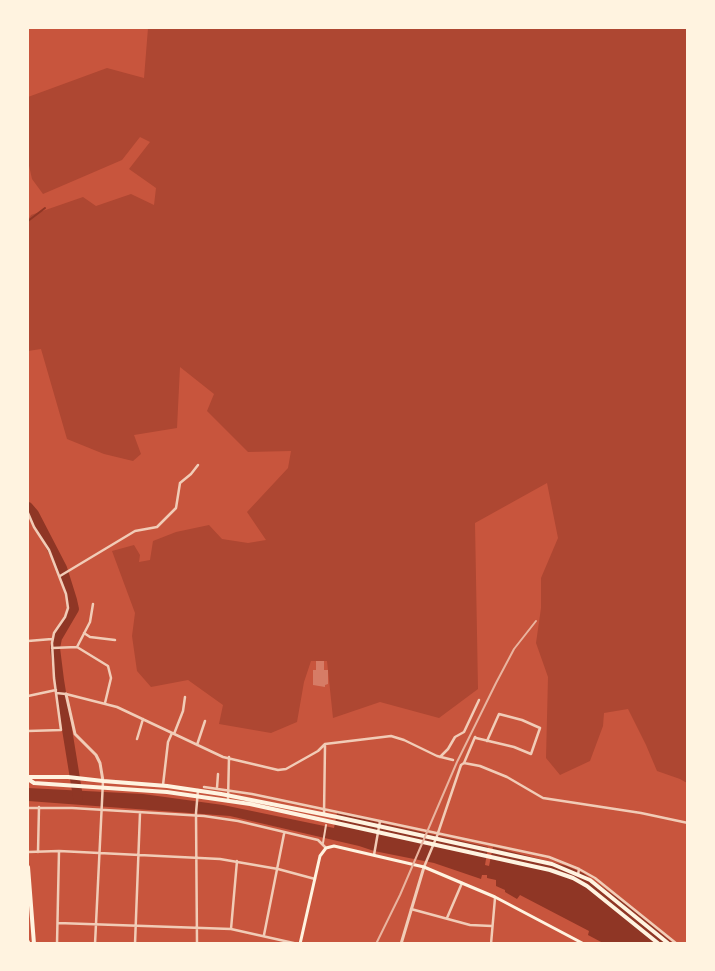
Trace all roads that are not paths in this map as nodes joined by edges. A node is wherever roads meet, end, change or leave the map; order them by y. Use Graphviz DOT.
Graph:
graph roads {
  1 [pos="198,465"];
  2 [pos="28,513"];
  3 [pos="62,574"];
  4 [pos="92,604"];
  5 [pos="84,633"];
  6 [pos="52,639"];
  7 [pos="114,640"];
  8 [pos="28,641"];
  9 [pos="77,647"];
  10 [pos="52,648"];
  11 [pos="57,692"];
  12 [pos="65,694"];
  13 [pos="28,696"];
  14 [pos="185,697"];
  15 [pos="479,700"];
  16 [pos="105,703"];
  17 [pos="143,719"];
  18 [pos="205,721"];
  19 [pos="28,731"];
  20 [pos="173,733"];
  21 [pos="137,739"];
  22 [pos="487,741"];
  23 [pos="197,744"];
  24 [pos="325,744"];
  25 [pos="229,757"];
  26 [pos="440,757"];
  27 [pos="453,760"];
  28 [pos="464,763"];
  29 [pos="218,774"];
  30 [pos="28,778"];
  31 [pos="103,781"];
  32 [pos="163,785"];
  33 [pos="204,787"];
  34 [pos="217,788"];
  35 [pos="102,790"];
  36 [pos="198,790"];
  37 [pos="228,793"];
  38 [pos="197,798"];
  39 [pos="228,801"];
  40 [pos="39,807"];
  41 [pos="101,807"];
  42 [pos="28,808"];
  43 [pos="323,808"];
  44 [pos="140,812"];
  45 [pos="196,814"];
  46 [pos="324,814"];
  47 [pos="379,822"];
  48 [pos="688,823"];
  49 [pos="326,825"];
  50 [pos="284,833"];
  51 [pos="438,834"];
  52 [pos="323,844"];
  53 [pos="326,848"];
  54 [pos="59,851"];
  55 [pos="28,852"];
  56 [pos="38,852"];
  57 [pos="374,853"];
  58 [pos="99,854"];
  59 [pos="138,855"];
  60 [pos="197,858"];
  61 [pos="237,861"];
  62 [pos="28,867"];
  63 [pos="424,867"];
  64 [pos="278,870"];
  65 [pos="578,871"];
  66 [pos="315,879"];
  67 [pos="576,880"];
  68 [pos="462,883"];
  69 [pos="495,897"];
  70 [pos="410,909"];
  71 [pos="447,918"];
  72 [pos="58,924"];
  73 [pos="96,925"];
  74 [pos="136,926"];
  75 [pos="492,926"];
  76 [pos="197,928"];
  77 [pos="231,929"];
  78 [pos="264,935"];
  79 [pos="34,944"];
  80 [pos="57,944"];
  81 [pos="95,944"];
  82 [pos="135,944"];
  83 [pos="197,944"];
  84 [pos="299,944"];
  85 [pos="401,944"];
  86 [pos="491,944"];
  87 [pos="584,944"];
  88 [pos="659,944"];
  89 [pos="669,944"];
  90 [pos="677,944"];
  1 -- 3 [label="street"];
  2 -- 3 [label="street"];
  3 -- 6 [label="street"];
  4 -- 5 [label="street"];
  5 -- 7 [label="street"];
  5 -- 9 [label="street"];
  6 -- 8 [label="street"];
  6 -- 10 [label="street"];
  9 -- 10 [label="street"];
  9 -- 16 [label="street"];
  10 -- 11 [label="street"];
  11 -- 12 [label="street"];
  11 -- 13 [label="street"];
  11 -- 19 [label="street"];
  12 -- 16 [label="street"];
  12 -- 31 [label="street"];
  14 -- 20 [label="street"];
  15 -- 26 [label="street"];
  16 -- 17 [label="street"];
  17 -- 20 [label="street"];
  17 -- 21 [label="street"];
  18 -- 23 [label="street"];
  20 -- 23 [label="street"];
  20 -- 32 [label="street"];
  22 -- 22 [label="street"];
  22 -- 28 [label="street"];
  23 -- 25 [label="street"];
  24 -- 25 [label="street"];
  24 -- 26 [label="street"];
  24 -- 43 [label="street"];
  25 -- 37 [label="street"];
  26 -- 27 [label="street"];
  28 -- 48 [label="street"];
  28 -- 51 [label="street"];
  29 -- 34 [label="street"];
  30 -- 31 [label="highway"];
  30 -- 35 [label="highway"];
  31 -- 32 [label="highway"];
  31 -- 35 [label="street"];
  32 -- 36 [label="highway"];
  33 -- 34 [label="street"];
  34 -- 37 [label="street"];
  35 -- 38 [label="highway"];
  35 -- 41 [label="street"];
  36 -- 37 [label="highway"];
  36 -- 38 [label="street"];
  37 -- 39 [label="street"];
  37 -- 43 [label="street"];
  37 -- 46 [label="highway"];
  38 -- 39 [label="highway"];
  38 -- 45 [label="street"];
  39 -- 67 [label="highway"];
  40 -- 41 [label="street"];
  40 -- 42 [label="street"];
  40 -- 56 [label="street"];
  41 -- 44 [label="street"];
  41 -- 58 [label="street"];
  43 -- 46 [label="street"];
  43 -- 47 [label="street"];
  44 -- 45 [label="street"];
  44 -- 59 [label="street"];
  45 -- 50 [label="street"];
  45 -- 60 [label="street"];
  46 -- 65 [label="highway"];
  47 -- 51 [label="street"];
  47 -- 57 [label="street"];
  49 -- 52 [label="street"];
  50 -- 52 [label="street"];
  50 -- 64 [label="street"];
  51 -- 63 [label="street"];
  51 -- 65 [label="street"];
  52 -- 53 [label="street"];
  53 -- 57 [label="main road"];
  53 -- 66 [label="main road"];
  54 -- 56 [label="street"];
  54 -- 58 [label="street"];
  54 -- 72 [label="street"];
  55 -- 56 [label="street"];
  57 -- 63 [label="main road"];
  58 -- 59 [label="street"];
  58 -- 73 [label="street"];
  59 -- 60 [label="street"];
  59 -- 74 [label="street"];
  60 -- 61 [label="street"];
  60 -- 76 [label="street"];
  61 -- 64 [label="street"];
  61 -- 77 [label="street"];
  62 -- 79 [label="highway"];
  63 -- 68 [label="main road"];
  63 -- 70 [label="street"];
  64 -- 66 [label="street"];
  64 -- 78 [label="street"];
  65 -- 67 [label="street"];
  65 -- 89 [label="highway"];
  65 -- 90 [label="street"];
  66 -- 84 [label="main road"];
  67 -- 88 [label="highway"];
  68 -- 69 [label="main road"];
  68 -- 71 [label="street"];
  69 -- 75 [label="street"];
  69 -- 87 [label="main road"];
  70 -- 71 [label="street"];
  70 -- 85 [label="street"];
  71 -- 75 [label="street"];
  72 -- 73 [label="street"];
  72 -- 80 [label="street"];
  73 -- 74 [label="street"];
  73 -- 81 [label="street"];
  74 -- 76 [label="street"];
  74 -- 82 [label="street"];
  75 -- 86 [label="street"];
  76 -- 77 [label="street"];
  76 -- 83 [label="street"];
  77 -- 78 [label="street"];
  78 -- 84 [label="street"];
}
